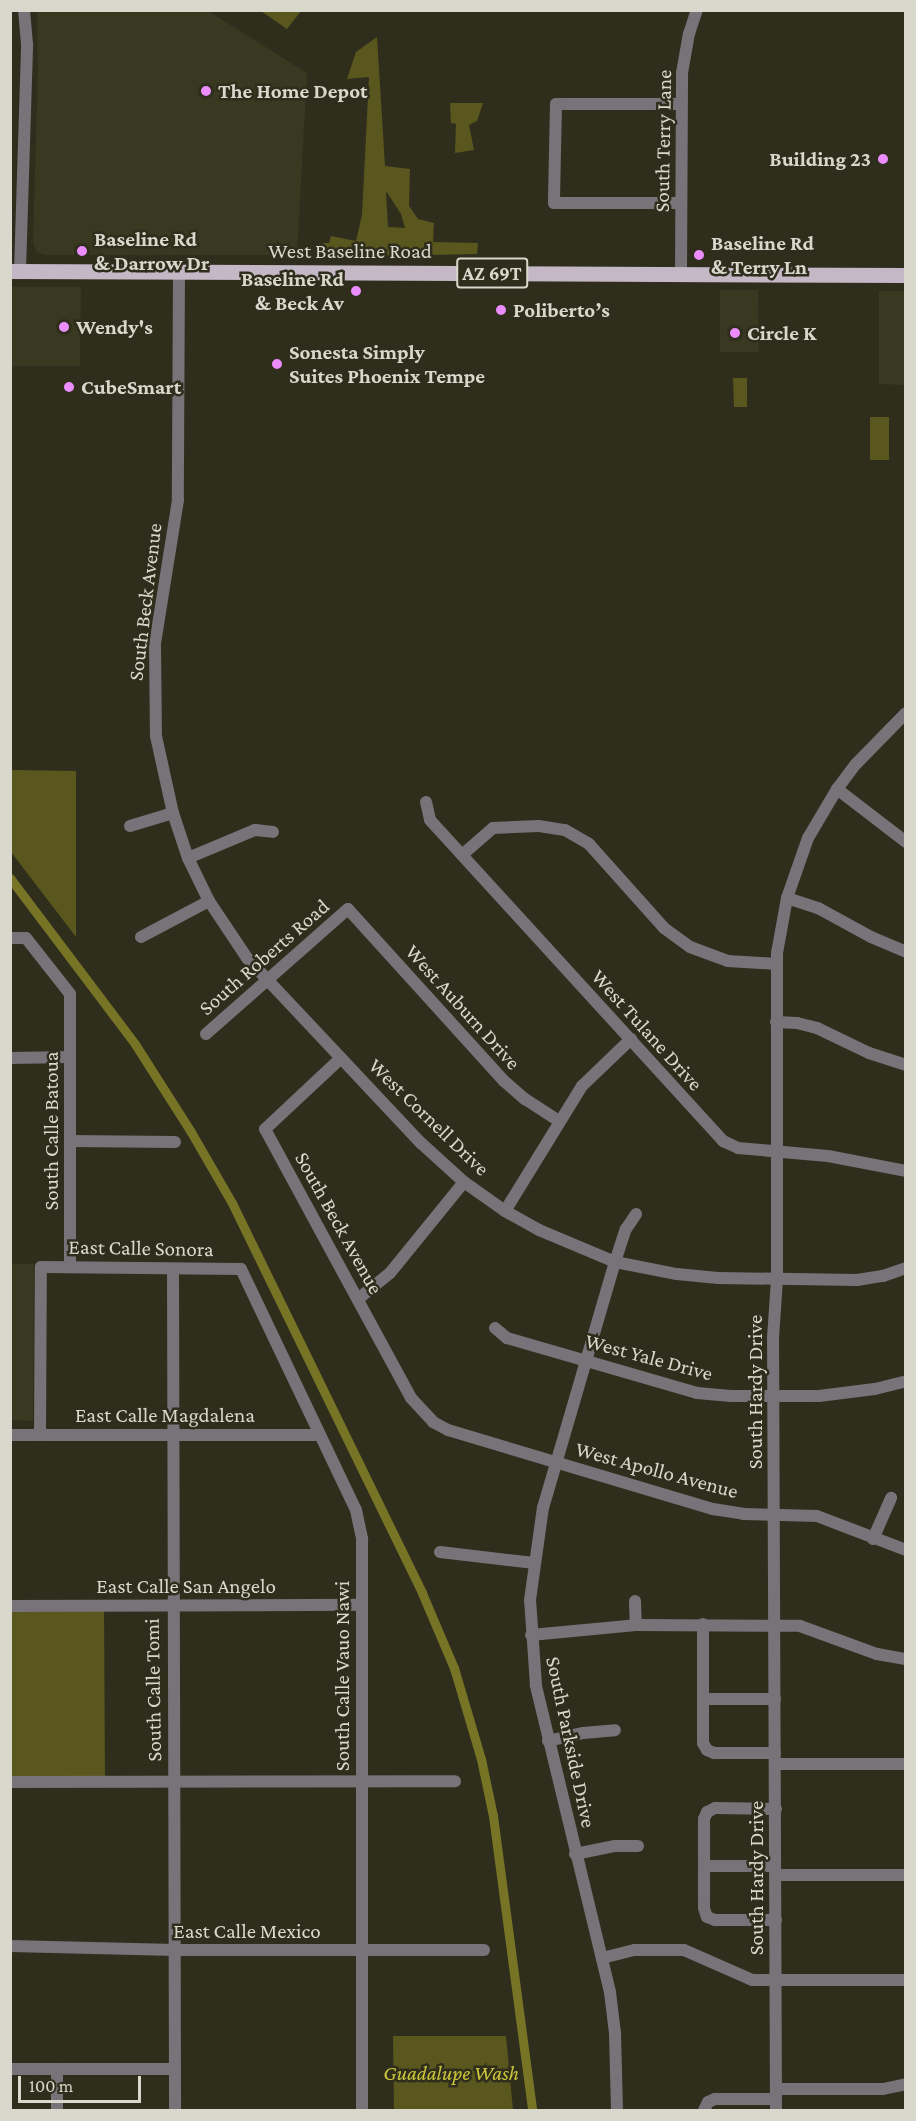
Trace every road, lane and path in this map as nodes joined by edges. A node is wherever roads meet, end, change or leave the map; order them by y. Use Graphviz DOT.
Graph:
graph roads {
  1 [pos="24,10"];
  2 [pos="698,10"];
  3 [pos="681,104"];
  4 [pos="681,203"];
  5 [pos="15,271"];
  6 [pos="179,272"];
  7 [pos="681,274"];
  8 [pos="906,275"];
  9 [pos="906,713"];
  10 [pos="837,789"];
  11 [pos="426,802"];
  12 [pos="173,813"];
  13 [pos="130,826"];
  14 [pos="273,832"];
  15 [pos="906,842"];
  16 [pos="462,855"];
  17 [pos="188,858"];
  18 [pos="787,898"];
  19 [pos="209,901"];
  20 [pos="348,909"];
  21 [pos="10,938"];
  22 [pos="141,938"];
  23 [pos="906,952"];
  24 [pos="777,964"];
  25 [pos="266,981"];
  26 [pos="776,1022"];
  27 [pos="206,1034"];
  28 [pos="631,1039"];
  29 [pos="70,1057"];
  30 [pos="10,1058"];
  31 [pos="341,1058"];
  32 [pos="906,1065"];
  33 [pos="559,1121"];
  34 [pos="70,1141"];
  35 [pos="176,1142"];
  36 [pos="776,1151"];
  37 [pos="906,1171"];
  38 [pos="464,1182"];
  39 [pos="505,1211"];
  40 [pos="636,1214"];
  41 [pos="615,1262"];
  42 [pos="70,1267"];
  43 [pos="906,1268"];
  44 [pos="173,1269"];
  45 [pos="241,1269"];
  46 [pos="777,1279"];
  47 [pos="358,1299"];
  48 [pos="495,1328"];
  49 [pos="585,1361"];
  50 [pos="906,1380"];
  51 [pos="774,1396"];
  52 [pos="433,1422"];
  53 [pos="10,1435"];
  54 [pos="39,1435"];
  55 [pos="320,1435"];
  56 [pos="173,1436"];
  57 [pos="555,1463"];
  58 [pos="891,1498"];
  59 [pos="774,1514"];
  60 [pos="873,1539"];
  61 [pos="906,1550"];
  62 [pos="440,1552"];
  63 [pos="534,1563"];
  64 [pos="635,1600"];
  65 [pos="361,1605"];
  66 [pos="10,1606"];
  67 [pos="172,1606"];
  68 [pos="703,1624"];
  69 [pos="636,1625"];
  70 [pos="774,1625"];
  71 [pos="531,1635"];
  72 [pos="906,1659"];
  73 [pos="704,1699"];
  74 [pos="775,1699"];
  75 [pos="615,1730"];
  76 [pos="548,1741"];
  77 [pos="775,1758"];
  78 [pos="906,1764"];
  79 [pos="10,1782"];
  80 [pos="174,1782"];
  81 [pos="362,1782"];
  82 [pos="455,1782"];
  83 [pos="776,1809"];
  84 [pos="638,1846"];
  85 [pos="575,1854"];
  86 [pos="704,1866"];
  87 [pos="775,1870"];
  88 [pos="906,1875"];
  89 [pos="776,1920"];
  90 [pos="10,1946"];
  91 [pos="175,1950"];
  92 [pos="362,1950"];
  93 [pos="484,1950"];
  94 [pos="602,1958"];
  95 [pos="906,1980"];
  96 [pos="776,1982"];
  97 [pos="10,2069"];
  98 [pos="57,2069"];
  99 [pos="175,2069"];
  100 [pos="906,2084"];
  101 [pos="776,2099"];
  102 [pos="706,2107"];
  103 [pos="57,2110"];
  104 [pos="175,2110"];
  105 [pos="362,2110"];
  106 [pos="617,2110"];
  1 -- 5 [label="street"];
  2 -- 3 [label="street, South Terry Lane"];
  3 -- 4 [label="street, South Terry Lane"];
  3 -- 4 [label="street"];
  4 -- 7 [label="street, South Terry Lane"];
  5 -- 6 [label="main road, West Baseline Road / AZ 69T"];
  6 -- 7 [label="main road, West Baseline Road / AZ 69T"];
  6 -- 12 [label="street, South Beck Avenue"];
  7 -- 8 [label="main road, West Baseline Road / AZ 69T"];
  9 -- 10 [label="street, South Hardy Drive"];
  10 -- 15 [label="street"];
  10 -- 18 [label="street, South Hardy Drive"];
  11 -- 16 [label="street, West Tulane Drive"];
  12 -- 13 [label="street"];
  12 -- 17 [label="street, South Beck Avenue"];
  14 -- 17 [label="street"];
  16 -- 24 [label="street"];
  16 -- 28 [label="street, West Tulane Drive"];
  17 -- 19 [label="street, South Beck Avenue"];
  18 -- 23 [label="street"];
  18 -- 24 [label="street, South Hardy Drive"];
  19 -- 22 [label="street"];
  19 -- 25 [label="street, South Beck Avenue"];
  20 -- 25 [label="street, South Roberts Road"];
  20 -- 33 [label="street, West Auburn Drive"];
  21 -- 29 [label="street, South Calle Batoua"];
  24 -- 26 [label="street, South Hardy Drive"];
  25 -- 27 [label="street, South Roberts Road"];
  25 -- 31 [label="street, West Cornell Drive"];
  26 -- 32 [label="street"];
  26 -- 36 [label="street, South Hardy Drive"];
  28 -- 33 [label="street"];
  28 -- 36 [label="street, West Tulane Drive"];
  29 -- 30 [label="street"];
  29 -- 34 [label="street, South Calle Batoua"];
  31 -- 38 [label="street, West Cornell Drive"];
  31 -- 47 [label="street, South Beck Avenue"];
  33 -- 39 [label="street"];
  34 -- 35 [label="street"];
  34 -- 42 [label="street, South Calle Batoua"];
  36 -- 37 [label="street, West Tulane Drive"];
  36 -- 46 [label="street, South Hardy Drive"];
  38 -- 39 [label="street, West Cornell Drive"];
  38 -- 47 [label="street"];
  39 -- 41 [label="street, West Cornell Drive"];
  40 -- 41 [label="street, South Parkside Drive"];
  41 -- 46 [label="street, West Cornell Drive"];
  41 -- 49 [label="street, South Parkside Drive"];
  42 -- 44 [label="street, East Calle Sonora"];
  42 -- 54 [label="street, East Calle Sonora"];
  43 -- 46 [label="street, West Cornell Drive"];
  44 -- 45 [label="street, East Calle Sonora"];
  44 -- 56 [label="street, South Calle Tomi"];
  45 -- 55 [label="street, South Calle Vauo Nawi"];
  46 -- 51 [label="street, South Hardy Drive"];
  47 -- 52 [label="street, South Beck Avenue"];
  48 -- 49 [label="street, West Yale Drive"];
  49 -- 51 [label="street, West Yale Drive"];
  49 -- 57 [label="street, South Parkside Drive"];
  50 -- 51 [label="street, West Yale Drive"];
  51 -- 59 [label="street, South Hardy Drive"];
  52 -- 57 [label="street, West Apollo Avenue"];
  53 -- 54 [label="street, East Calle Magdalena"];
  54 -- 56 [label="street, East Calle Magdalena"];
  55 -- 56 [label="street, East Calle Magdalena"];
  55 -- 65 [label="street, South Calle Vauo Nawi"];
  56 -- 67 [label="street, South Calle Tomi"];
  57 -- 59 [label="street, West Apollo Avenue"];
  57 -- 63 [label="street, South Parkside Drive"];
  58 -- 60 [label="street"];
  59 -- 60 [label="street, West Apollo Avenue"];
  59 -- 70 [label="street, South Hardy Drive"];
  60 -- 61 [label="street, West Apollo Avenue"];
  62 -- 63 [label="street"];
  63 -- 71 [label="street, South Parkside Drive"];
  64 -- 69 [label="street"];
  65 -- 67 [label="street, East Calle San Angelo"];
  65 -- 81 [label="street, South Calle Vauo Nawi"];
  66 -- 67 [label="street, East Calle San Angelo"];
  67 -- 80 [label="street, South Calle Tomi"];
  68 -- 69 [label="street"];
  68 -- 70 [label="street"];
  68 -- 73 [label="street"];
  69 -- 71 [label="street"];
  70 -- 72 [label="street"];
  70 -- 74 [label="street, South Hardy Drive"];
  71 -- 76 [label="street, South Parkside Drive"];
  73 -- 74 [label="street"];
  73 -- 77 [label="street"];
  74 -- 77 [label="street, South Hardy Drive"];
  75 -- 76 [label="street"];
  76 -- 85 [label="street, South Parkside Drive"];
  77 -- 78 [label="street"];
  77 -- 83 [label="street, South Hardy Drive"];
  79 -- 80 [label="street"];
  80 -- 81 [label="street"];
  80 -- 91 [label="street, South Calle Tomi"];
  81 -- 82 [label="street"];
  81 -- 92 [label="street, South Calle Vauo Nawi"];
  83 -- 86 [label="street"];
  83 -- 87 [label="street, South Hardy Drive"];
  84 -- 85 [label="street"];
  85 -- 94 [label="street, South Parkside Drive"];
  86 -- 87 [label="street"];
  86 -- 89 [label="street"];
  87 -- 88 [label="street"];
  87 -- 89 [label="street, South Hardy Drive"];
  89 -- 96 [label="street, South Hardy Drive"];
  90 -- 91 [label="street, East Calle Mexico"];
  91 -- 92 [label="street, East Calle Mexico"];
  91 -- 99 [label="street, South Calle Tomi"];
  92 -- 93 [label="street, East Calle Mexico"];
  92 -- 105 [label="street, South Calle Vauo Nawi"];
  94 -- 96 [label="street"];
  94 -- 106 [label="street, South Parkside Drive"];
  95 -- 96 [label="street"];
  96 -- 101 [label="street, South Hardy Drive"];
  97 -- 98 [label="street"];
  98 -- 99 [label="street"];
  98 -- 103 [label="street"];
  99 -- 104 [label="street, South Calle Tomi"];
  100 -- 101 [label="street"];
  101 -- 102 [label="street"];
}
